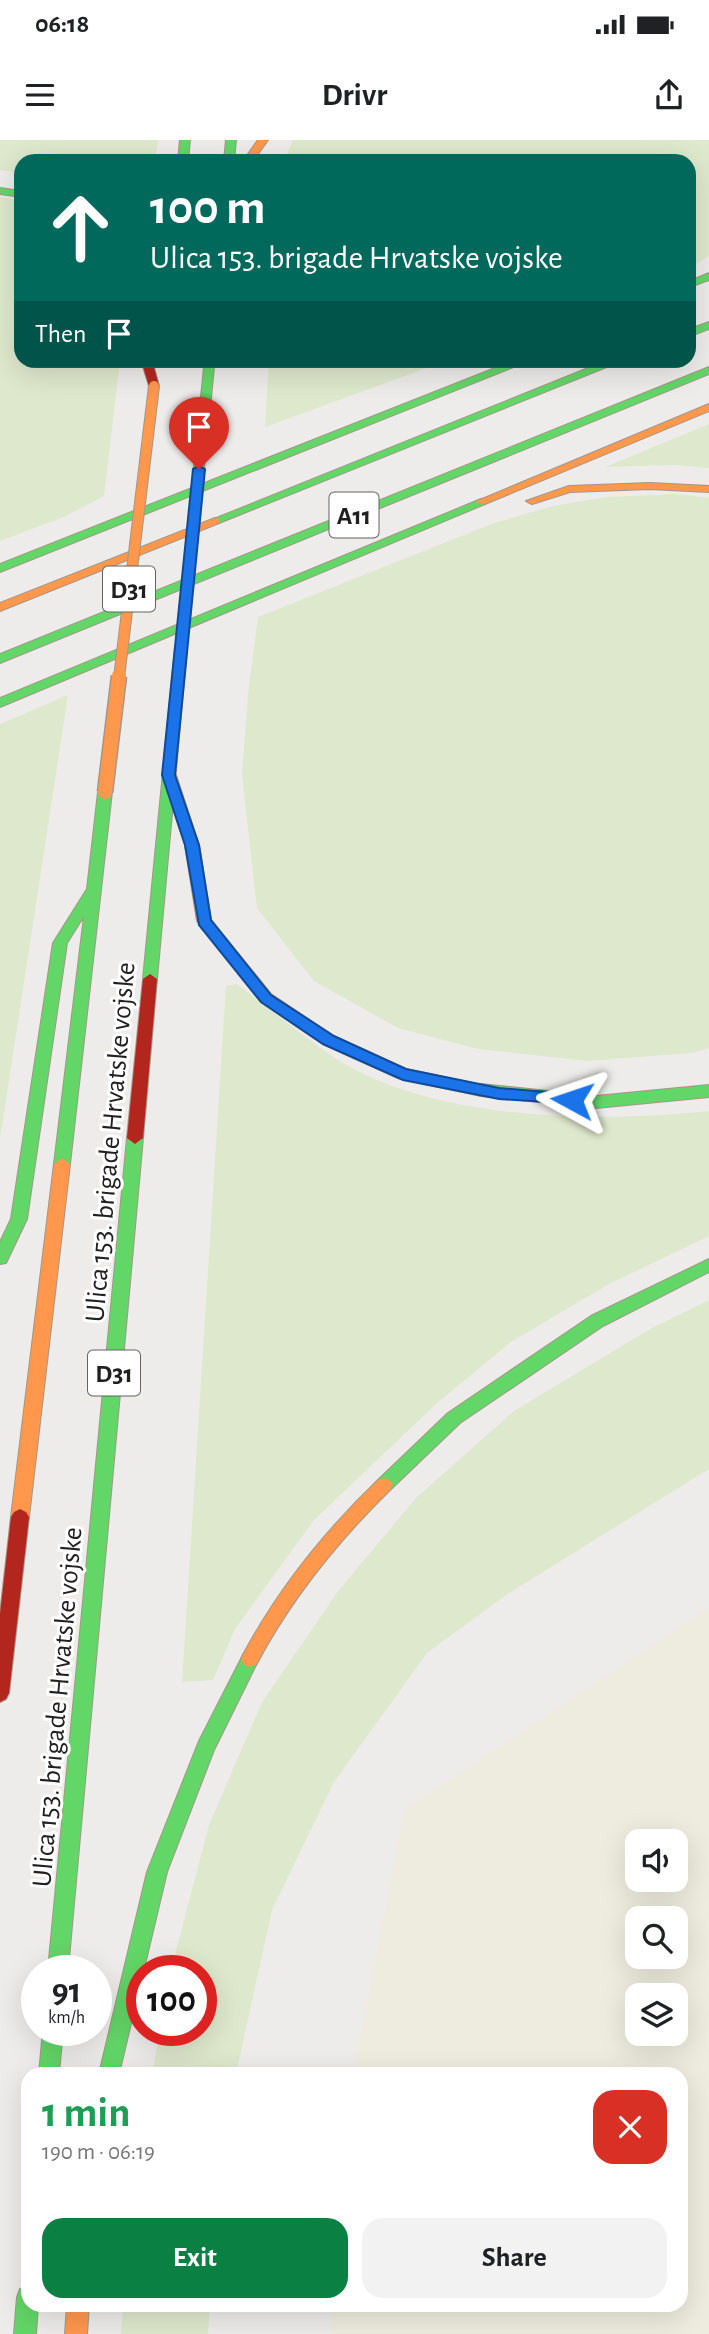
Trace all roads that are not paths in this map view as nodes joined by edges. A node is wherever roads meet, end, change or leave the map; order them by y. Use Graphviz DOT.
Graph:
graph roads {
  1 [pos="148,368"];
  2 [pos="157,368"];
  3 [pos="209,368"];
  4 [pos="474,368"];
  5 [pos="506,368"];
  6 [pos="600,368"];
  7 [pos="709,370"];
  8 [pos="154,386"];
  9 [pos="418,403"];
  10 [pos="709,407"];
  11 [pos="709,489"];
  12 [pos="519,505"];
  13 [pos="138,514"];
  14 [pos="494,514"];
  15 [pos="0,551"];
  16 [pos="357,553"];
  17 [pos="0,568"];
  18 [pos="0,607"];
  19 [pos="0,659"];
  20 [pos="0,702"];
  21 [pos="169,775"];
  22 [pos="95,887"];
  23 [pos="709,1091"];
  24 [pos="0,1258"];
  25 [pos="709,1265"];
  26 [pos="0,1693"];
  27 [pos="59,1955"];
  28 [pos="52,2046"];
  29 [pos="50,2067"];
  30 [pos="111,2067"];
  31 [pos="26,2312"];
  32 [pos="78,2312"];
  33 [pos="24,2334"];
  34 [pos="76,2334"];
  1 -- 8 [label="main road"];
  2 -- 8 [label="main road, Ulica 153. brigade Hrvatske vojske / D31"];
  3 -- 21 [label="main road, Ulica 153. brigade Hrvatske vojske / D31, bridge"];
  4 -- 9 [label="main road"];
  5 -- 9 [label="main road"];
  6 -- 18 [label="main road, A11"];
  7 -- 19 [label="main road, A11"];
  8 -- 22 [label="main road, Ulica 153. brigade Hrvatske vojske / D31, bridge"];
  9 -- 13 [label="main road"];
  10 -- 16 [label="main road"];
  11 -- 12 [label="main road"];
  13 -- 15 [label="main road"];
  13 -- 17 [label="main road"];
  14 -- 16 [label="main road"];
  16 -- 20 [label="main road"];
  21 -- 23 [label="main road"];
  21 -- 27 [label="main road, Ulica 153. brigade Hrvatske vojske / D31"];
  22 -- 24 [label="main road"];
  22 -- 26 [label="main road, Ulica 153. brigade Hrvatske vojske / D31"];
  25 -- 30 [label="main road"];
  28 -- 29 [label="main road"];
  31 -- 33 [label="main road"];
  32 -- 34 [label="main road"];
}
